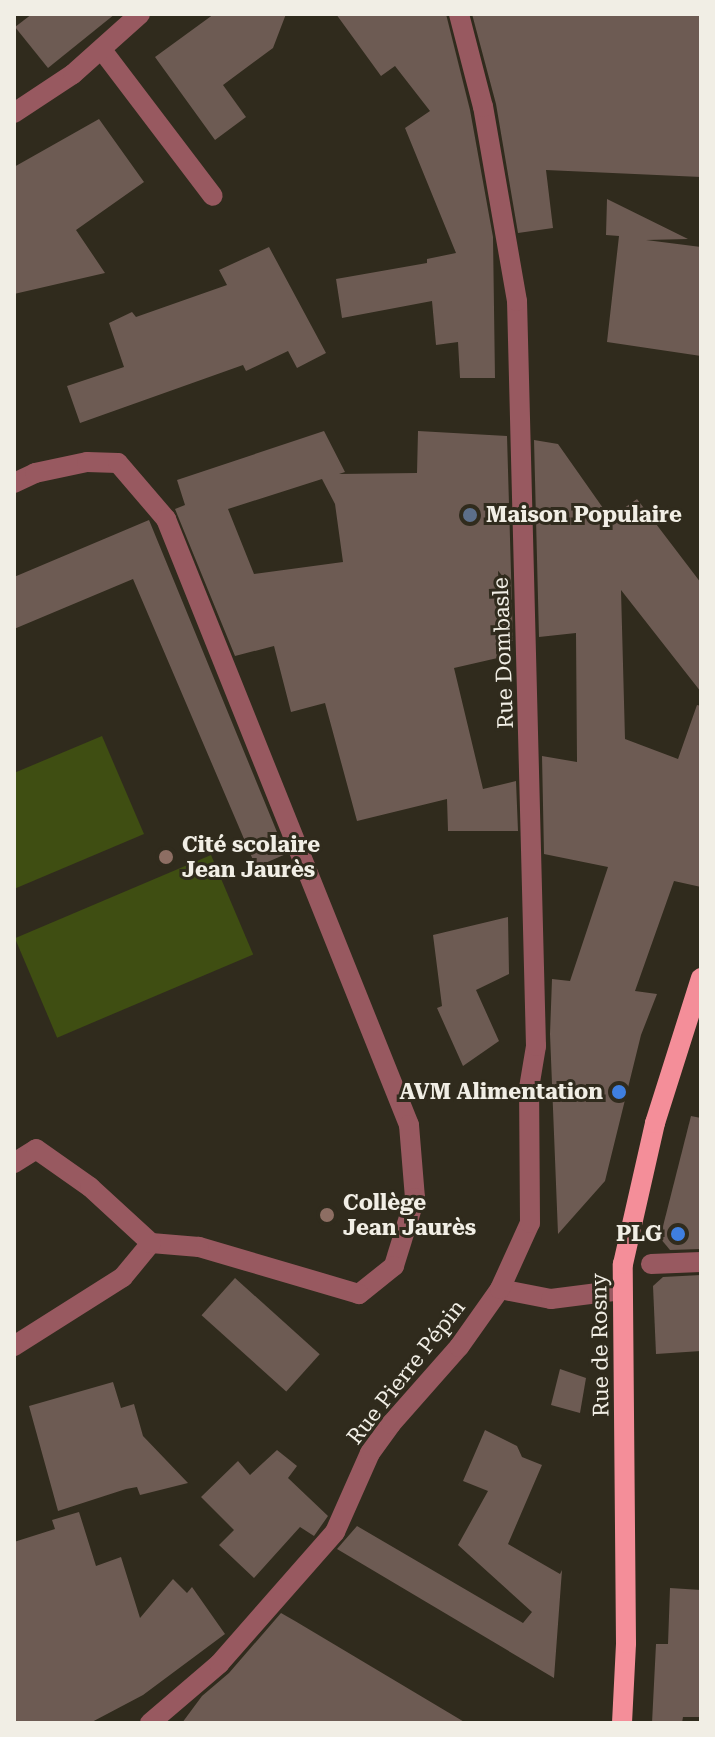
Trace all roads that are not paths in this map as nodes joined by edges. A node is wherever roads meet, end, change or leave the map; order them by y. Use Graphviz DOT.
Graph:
graph roads {
  1 [pos="140,14"];
  2 [pos="459,14"];
  3 [pos="102,50"];
  4 [pos="14,113"];
  5 [pos="213,196"];
  6 [pos="14,483"];
  7 [pos="701,978"];
  8 [pos="14,1163"];
  9 [pos="151,1243"];
  10 [pos="701,1262"];
  11 [pos="651,1264"];
  12 [pos="500,1289"];
  13 [pos="621,1290"];
  14 [pos="14,1346"];
  15 [pos="150,1723"];
  16 [pos="622,1723"];
  1 -- 3 [label="street"];
  2 -- 12 [label="street, Rue Dombasle"];
  3 -- 4 [label="street"];
  3 -- 5 [label="street"];
  6 -- 9 [label="street"];
  7 -- 13 [label="main road, Rue de Rosny"];
  8 -- 9 [label="street"];
  9 -- 14 [label="street"];
  10 -- 11 [label="street"];
  12 -- 13 [label="street"];
  12 -- 15 [label="street, Rue Pierre Pépin"];
  13 -- 16 [label="main road, Rue de Rosny"];
}
